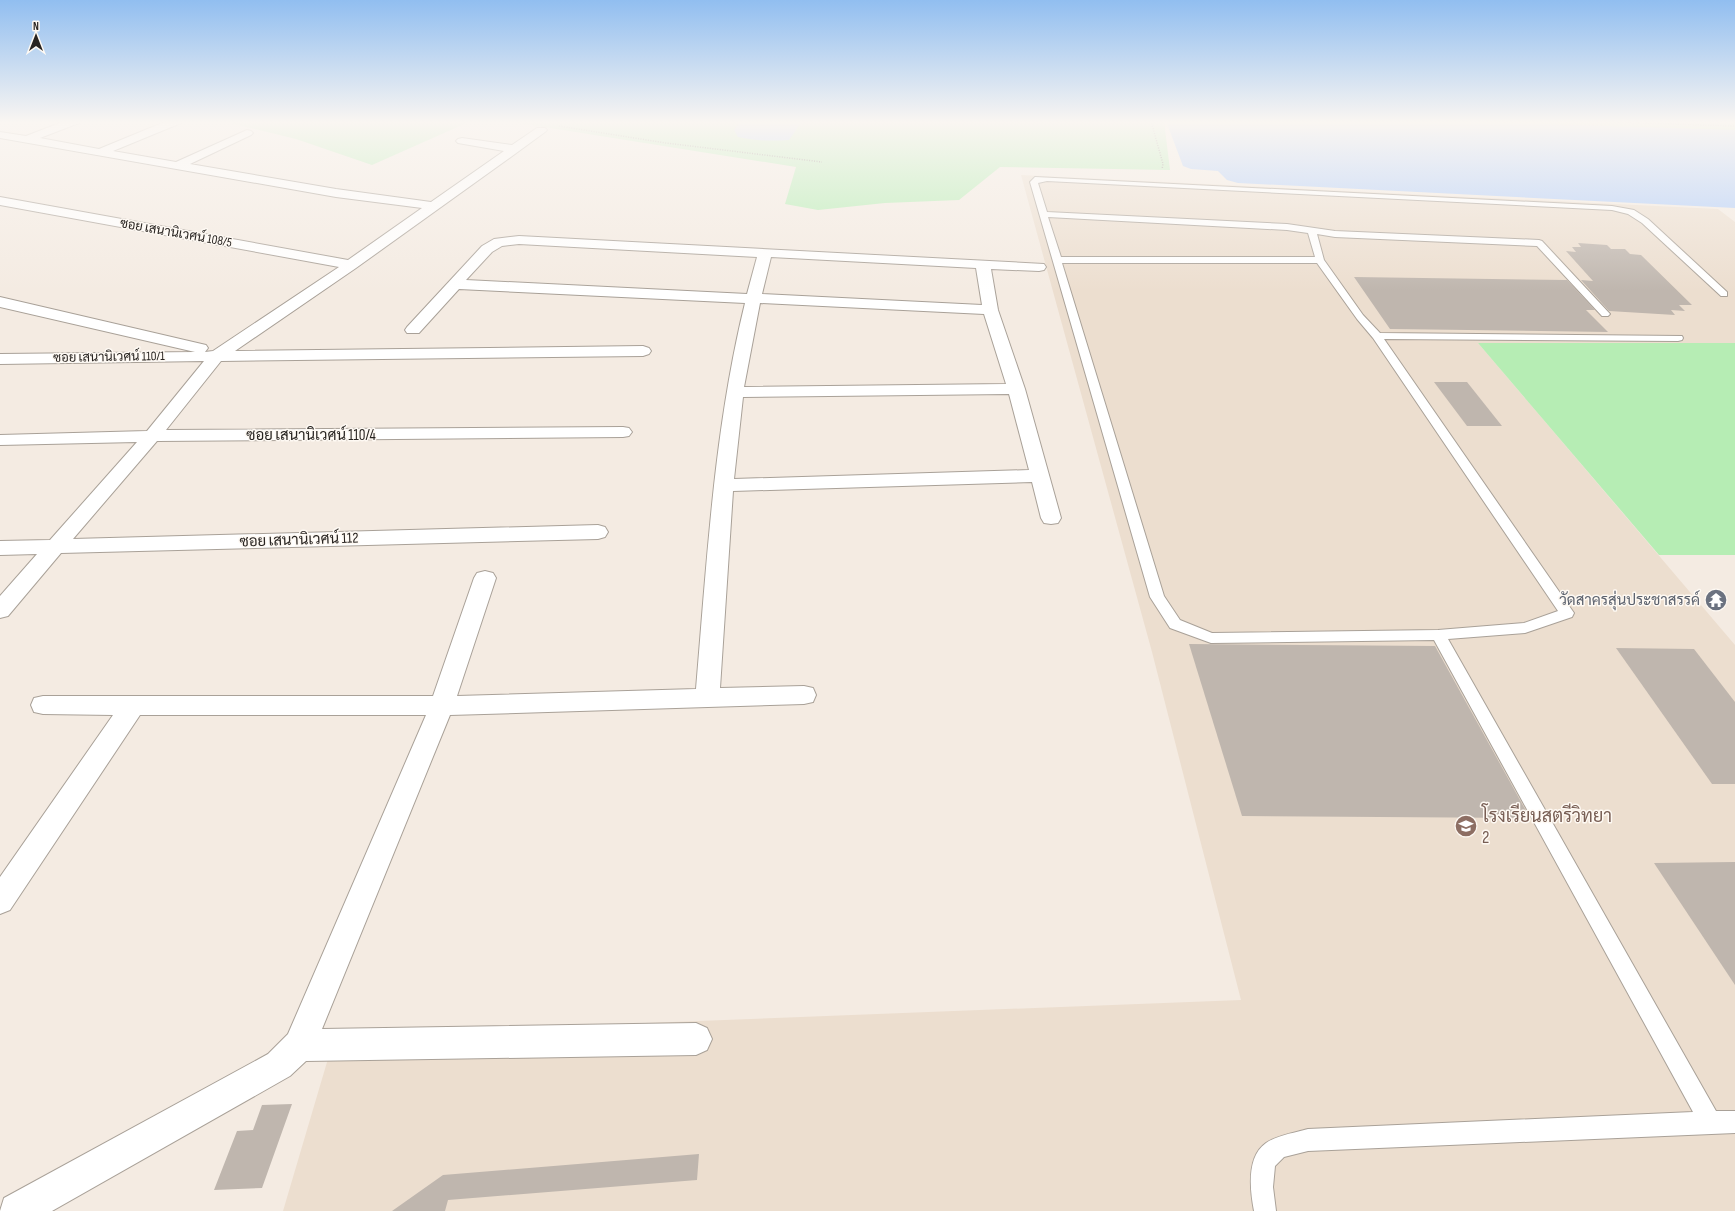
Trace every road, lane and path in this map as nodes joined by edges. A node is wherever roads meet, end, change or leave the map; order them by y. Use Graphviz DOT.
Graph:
graph roads {
  1 [pos="246,178"];
  2 [pos="474,178"];
  3 [pos="0,201"];
  4 [pos="433,206"];
  5 [pos="1044,214"];
  6 [pos="1312,231"];
  7 [pos="765,253"];
  8 [pos="1056,260"];
  9 [pos="1320,260"];
  10 [pos="351,265"];
  11 [pos="983,265"];
  12 [pos="1039,267"];
  13 [pos="455,284"];
  14 [pos="1724,294"];
  15 [pos="753,298"];
  16 [pos="0,302"];
  17 [pos="990,310"];
  18 [pos="1605,314"];
  19 [pos="413,330"];
  20 [pos="1377,336"];
  21 [pos="1678,338"];
  22 [pos="643,351"];
  23 [pos="217,356"];
  24 [pos="0,359"];
  25 [pos="1016,389"];
  26 [pos="735,392"];
  27 [pos="623,432"];
  28 [pos="152,436"];
  29 [pos="0,440"];
  30 [pos="1040,476"];
  31 [pos="724,485"];
  32 [pos="1051,518"];
  33 [pos="598,532"];
  34 [pos="54,547"];
  35 [pos="0,548"];
  36 [pos="485,578"];
  37 [pos="0,610"];
  38 [pos="1438,635"];
  39 [pos="804,695"];
  40 [pos="707,698"];
  41 [pos="43,706"];
  42 [pos="133,706"];
  43 [pos="442,706"];
  44 [pos="0,901"];
  45 [pos="696,1039"];
  46 [pos="299,1045"];
  47 [pos="1710,1122"];
  48 [pos="1735,1122"];
  49 [pos="17,1211"];
  50 [pos="1265,1211"];
  1 -- 4 [label="street"];
  2 -- 4 [label="street"];
  3 -- 10 [label="street, ซอย เสนานิเวศน์ 108/5"];
  4 -- 10 [label="street"];
  5 -- 6 [label="lane"];
  5 -- 8 [label="lane"];
  5 -- 14 [label="lane"];
  6 -- 9 [label="lane"];
  6 -- 18 [label="lane"];
  7 -- 11 [label="street"];
  7 -- 13 [label="street"];
  7 -- 15 [label="street"];
  8 -- 9 [label="lane"];
  8 -- 38 [label="lane"];
  9 -- 20 [label="lane"];
  10 -- 23 [label="street"];
  11 -- 12 [label="street"];
  11 -- 17 [label="street"];
  13 -- 15 [label="street"];
  13 -- 19 [label="street"];
  15 -- 17 [label="street"];
  15 -- 26 [label="street"];
  16 -- 23 [label="street"];
  17 -- 25 [label="street"];
  20 -- 21 [label="lane"];
  20 -- 38 [label="lane"];
  22 -- 23 [label="street, ซอย เสนานิเวศน์ 110/1"];
  23 -- 24 [label="street, ซอย เสนานิเวศน์ 110/1"];
  23 -- 28 [label="street"];
  25 -- 26 [label="street"];
  25 -- 30 [label="street"];
  26 -- 31 [label="street"];
  27 -- 28 [label="street, ซอย เสนานิเวศน์ 110/4"];
  28 -- 29 [label="street, ซอย เสนานิเวศน์ 110/4"];
  28 -- 34 [label="street"];
  30 -- 31 [label="street"];
  30 -- 32 [label="street"];
  31 -- 40 [label="street"];
  33 -- 34 [label="street, ซอย เสนานิเวศน์ 112"];
  34 -- 35 [label="street, ซอย เสนานิเวศน์ 112"];
  34 -- 37 [label="street"];
  36 -- 43 [label="street"];
  38 -- 47 [label="lane"];
  39 -- 40 [label="street"];
  40 -- 43 [label="street"];
  41 -- 42 [label="street"];
  42 -- 43 [label="street"];
  42 -- 44 [label="street"];
  43 -- 46 [label="street"];
  45 -- 46 [label="street"];
  46 -- 49 [label="street"];
  47 -- 48 [label="lane"];
  47 -- 50 [label="lane"];
}
